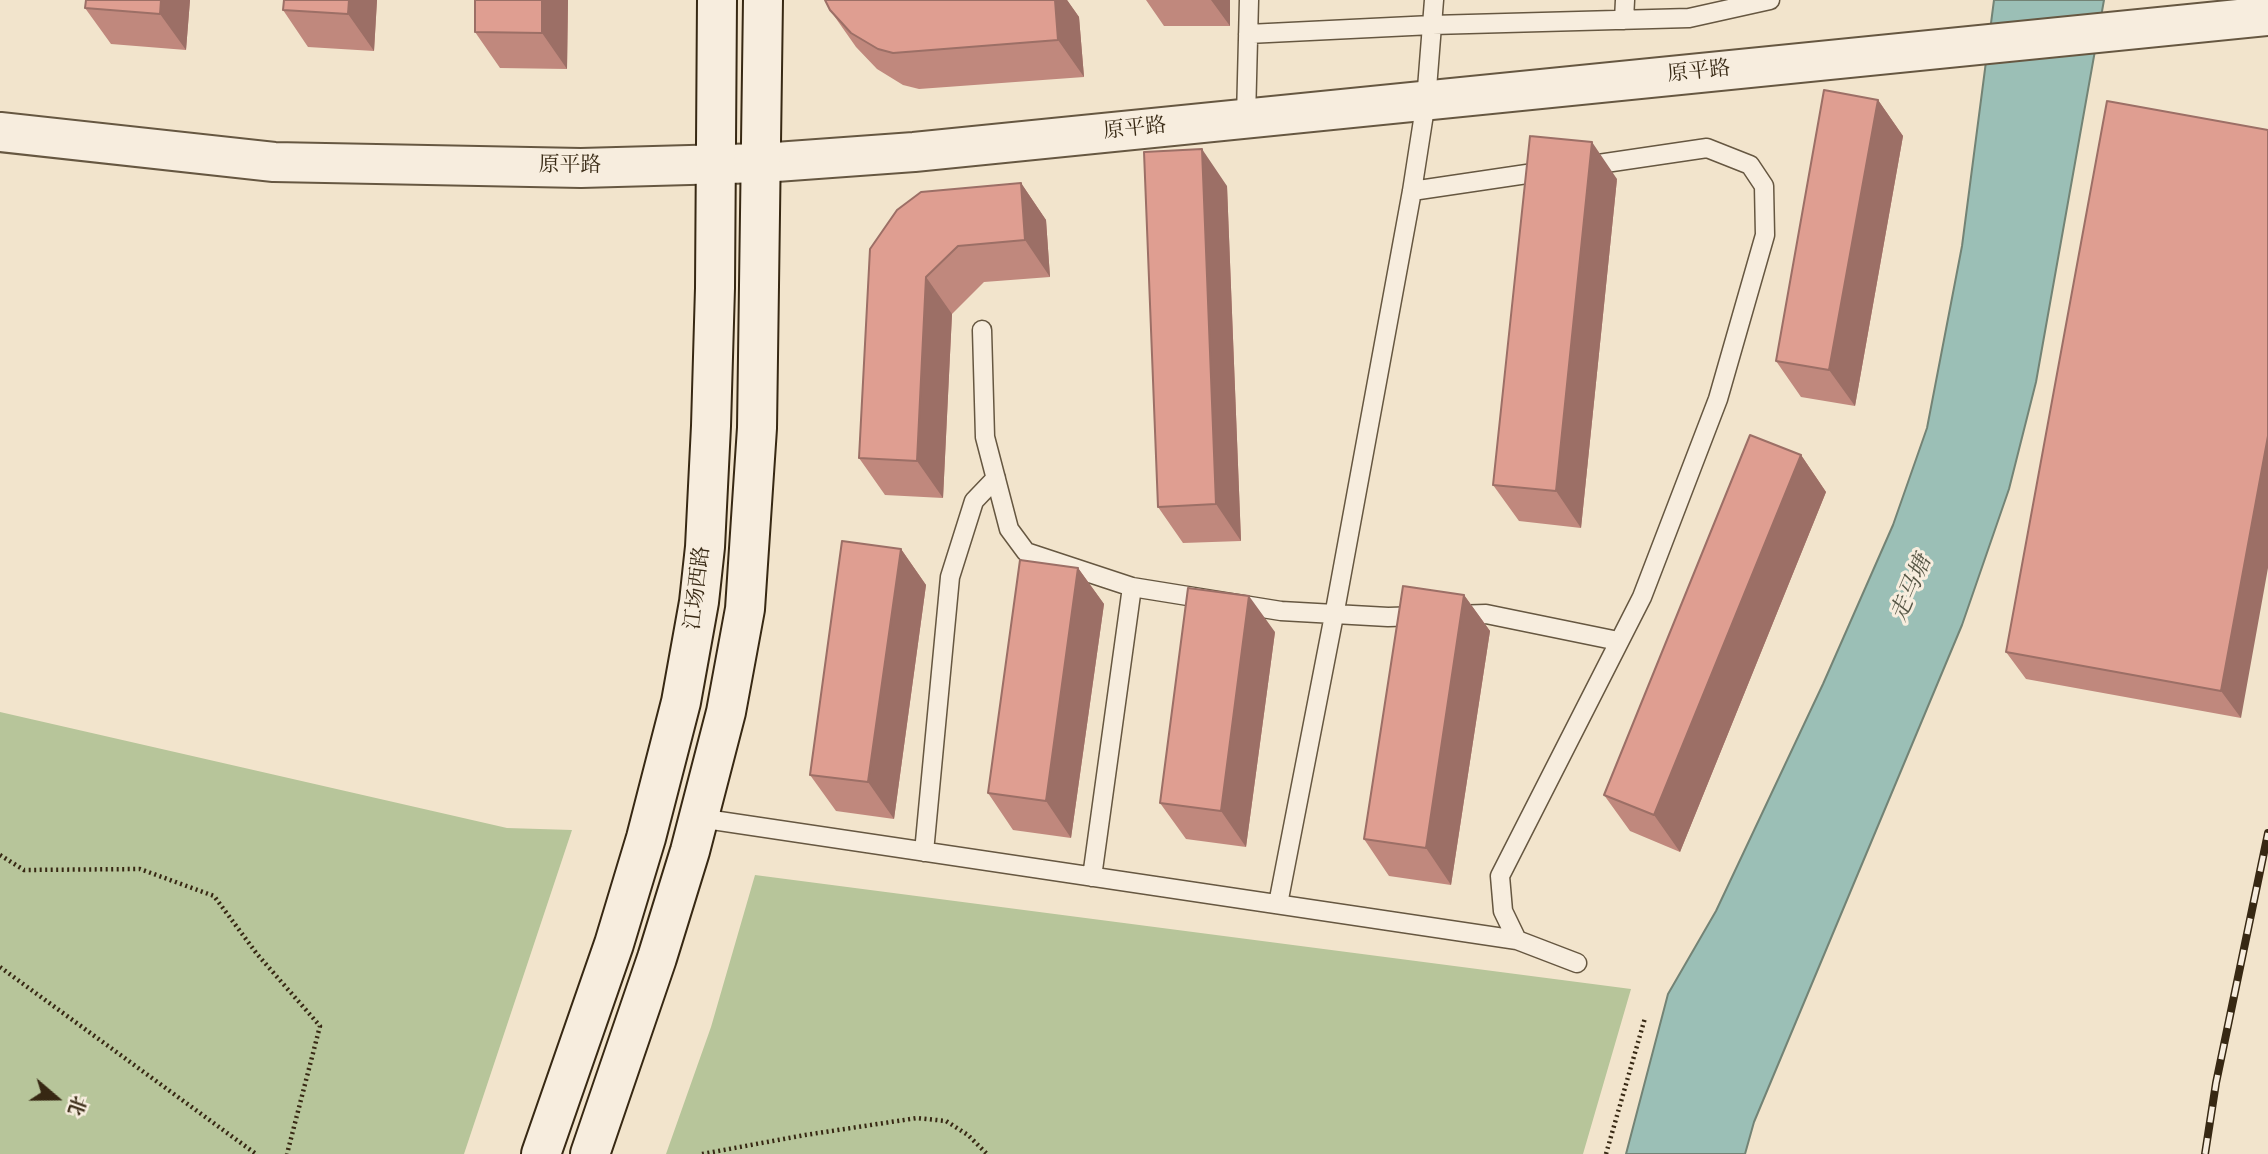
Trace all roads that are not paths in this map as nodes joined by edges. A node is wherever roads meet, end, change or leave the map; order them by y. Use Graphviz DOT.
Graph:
graph roads {
  1 [pos="717,0"];
  2 [pos="763,0"];
  3 [pos="1249,0"];
  4 [pos="1434,0"];
  5 [pos="1625,0"];
  6 [pos="1770,0"];
  7 [pos="2268,16"];
  8 [pos="1624,20"];
  9 [pos="1432,25"];
  10 [pos="1248,34"];
  11 [pos="1426,100"];
  12 [pos="1246,118"];
  13 [pos="0,132"];
  14 [pos="762,163"];
  15 [pos="716,164"];
  16 [pos="1412,191"];
  17 [pos="982,331"];
  18 [pos="996,478"];
  19 [pos="1132,587"];
  20 [pos="1334,614"];
  21 [pos="1619,641"];
  22 [pos="699,818"];
  23 [pos="923,852"];
  24 [pos="1092,877"];
  25 [pos="1278,904"];
  26 [pos="1517,940"];
  27 [pos="1577,963"];
  28 [pos="541,1154"];
  29 [pos="590,1154"];
  1 -- 15 [label="main road, 江场西路"];
  2 -- 14 [label="main road"];
  3 -- 10 [label="lane"];
  4 -- 9 [label="lane"];
  5 -- 8 [label="lane"];
  6 -- 8 [label="lane"];
  7 -- 11 [label="main road, 原平路"];
  8 -- 9 [label="lane"];
  9 -- 10 [label="lane"];
  9 -- 11 [label="lane"];
  10 -- 12 [label="lane"];
  11 -- 12 [label="main road, 原平路"];
  11 -- 16 [label="lane"];
  12 -- 14 [label="main road, 原平路"];
  13 -- 15 [label="main road, 原平路"];
  14 -- 15 [label="main road, 原平路"];
  14 -- 22 [label="main road"];
  15 -- 28 [label="main road, 江场西路"];
  16 -- 20 [label="lane"];
  16 -- 21 [label="lane"];
  17 -- 18 [label="lane"];
  18 -- 19 [label="lane"];
  18 -- 23 [label="lane"];
  19 -- 20 [label="lane"];
  19 -- 24 [label="lane"];
  20 -- 21 [label="lane"];
  20 -- 25 [label="lane"];
  21 -- 26 [label="lane"];
  22 -- 23 [label="lane"];
  22 -- 29 [label="main road"];
  23 -- 24 [label="lane"];
  24 -- 25 [label="lane"];
  25 -- 26 [label="lane"];
  26 -- 27 [label="lane"];
}
